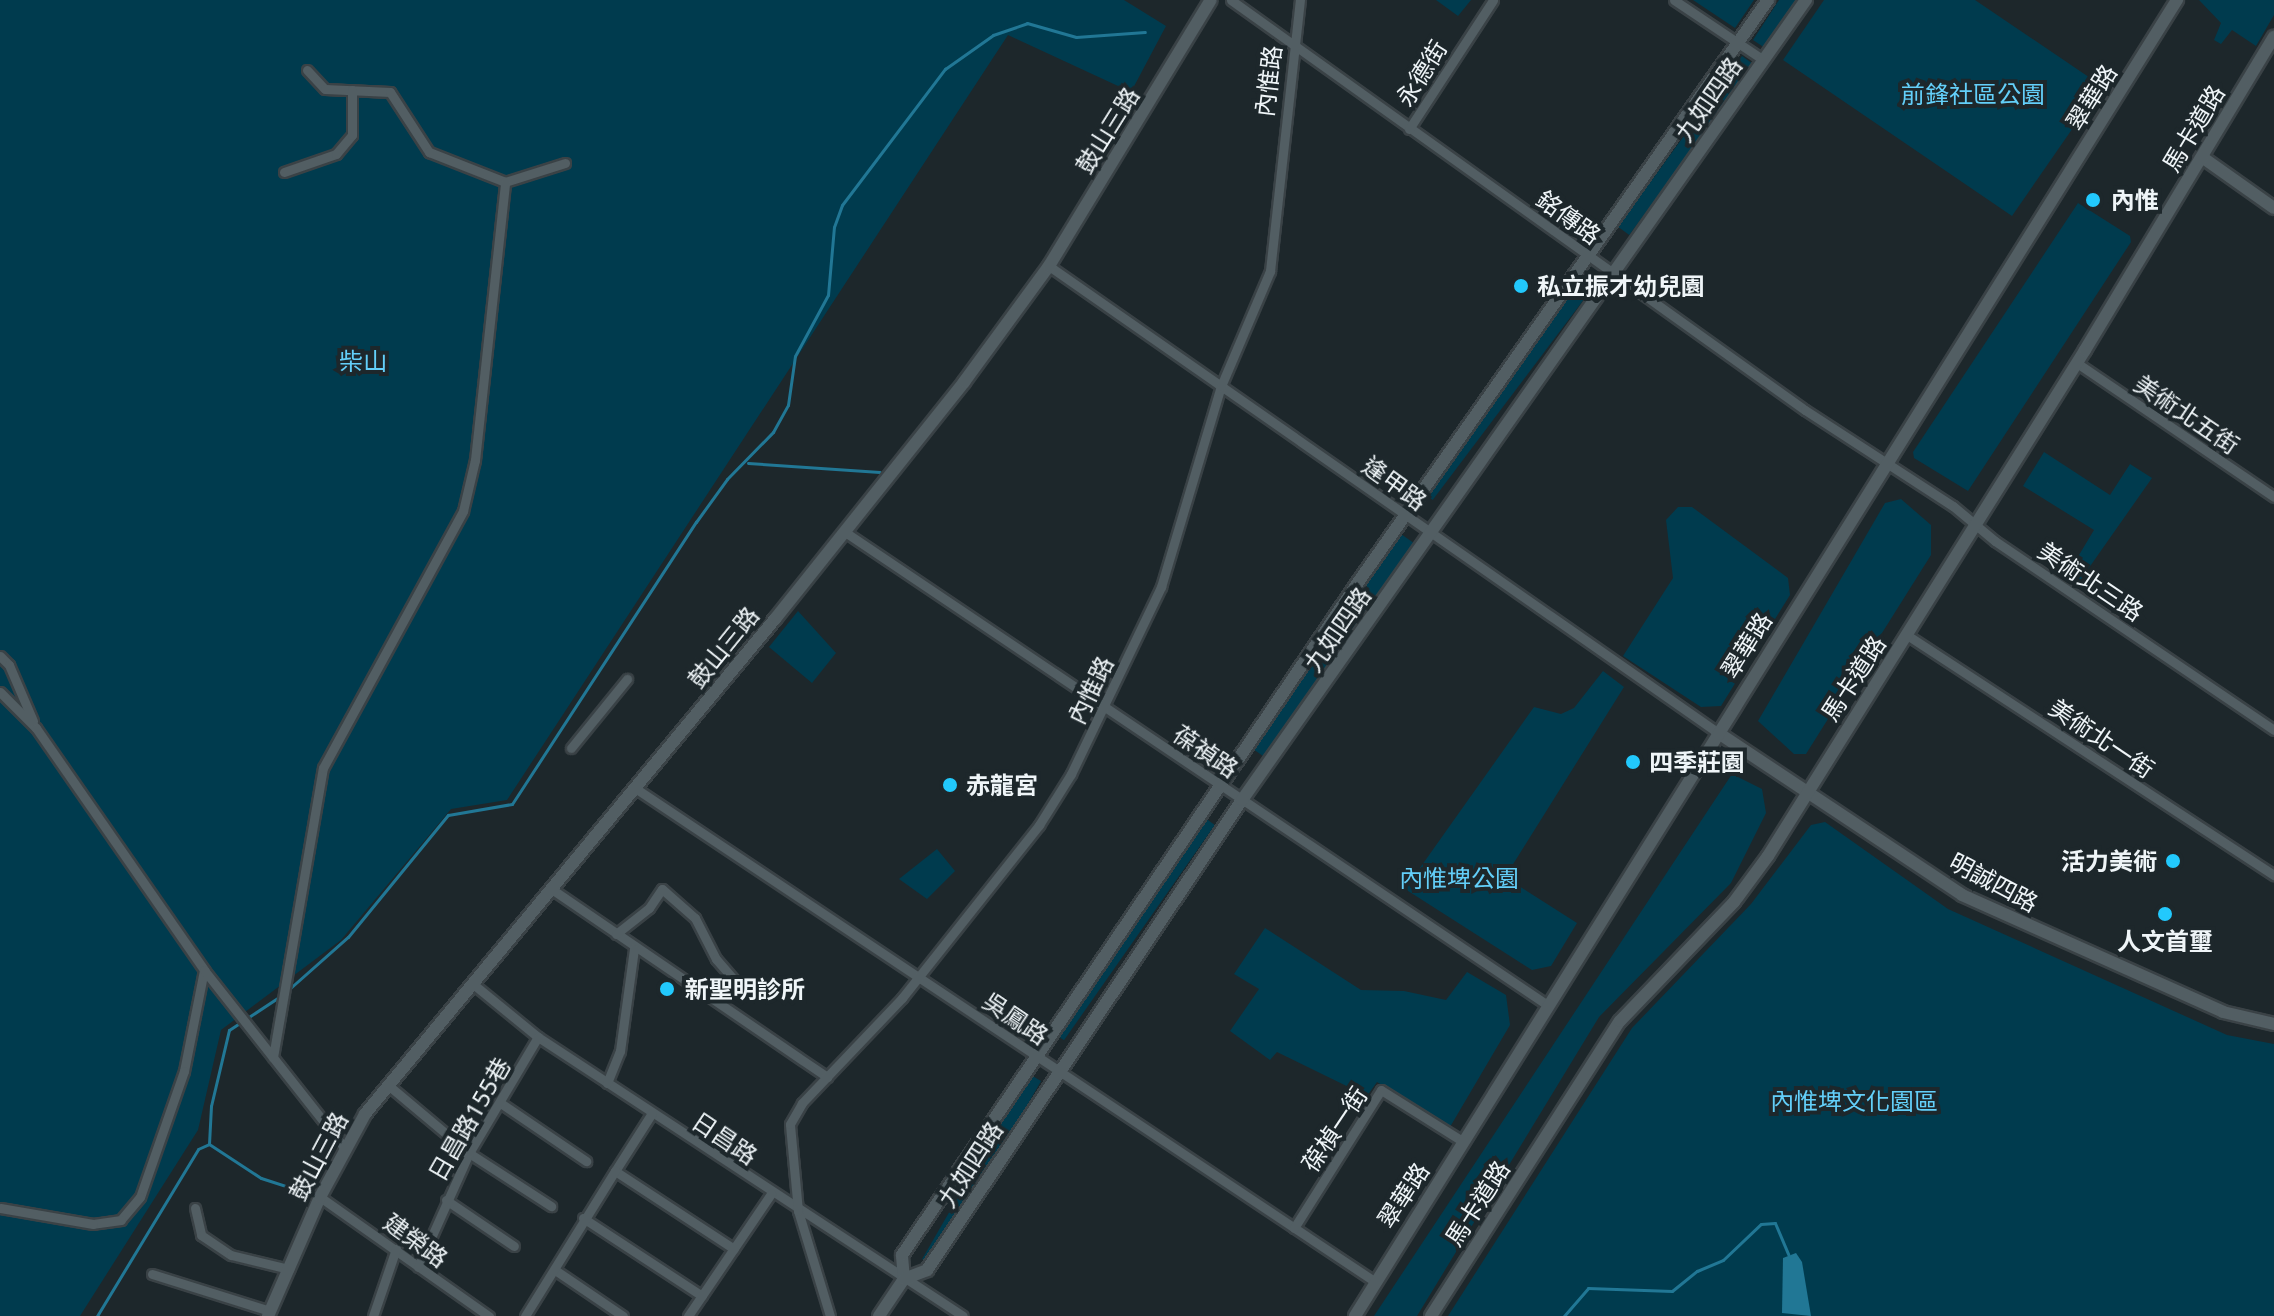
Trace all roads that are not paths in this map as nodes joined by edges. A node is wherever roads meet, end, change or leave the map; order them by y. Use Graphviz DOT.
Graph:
graph roads {
  1 [pos="1211,0"];
  2 [pos="1231,0"];
  3 [pos="1300,0"];
  4 [pos="1493,0"];
  5 [pos="1674,0"];
  6 [pos="1768,0"];
  7 [pos="1806,0"];
  8 [pos="2177,0"];
  9 [pos="2274,37"];
  10 [pos="1737,43"];
  11 [pos="1292,44"];
  12 [pos="1762,59"];
  13 [pos="307,70"];
  14 [pos="352,90"];
  15 [pos="1409,129"];
  16 [pos="2202,157"];
  17 [pos="565,163"];
  18 [pos="284,172"];
  19 [pos="505,182"];
  20 [pos="2274,208"];
  21 [pos="1588,255"];
  22 [pos="1049,266"];
  23 [pos="1613,273"];
  24 [pos="2077,363"];
  25 [pos="1221,386"];
  26 [pos="1886,463"];
  27 [pos="2274,497"];
  28 [pos="1406,514"];
  29 [pos="1974,523"];
  30 [pos="845,532"];
  31 [pos="1430,534"];
  32 [pos="1907,635"];
  33 [pos="0,656"];
  34 [pos="627,679"];
  35 [pos="0,692"];
  36 [pos="1104,707"];
  37 [pos="36,728"];
  38 [pos="2274,730"];
  39 [pos="1717,732"];
  40 [pos="571,748"];
  41 [pos="1222,786"];
  42 [pos="635,788"];
  43 [pos="1807,792"];
  44 [pos="1242,800"];
  45 [pos="2274,875"];
  46 [pos="553,890"];
  47 [pos="616,934"];
  48 [pos="634,949"];
  49 [pos="204,970"];
  50 [pos="917,977"];
  51 [pos="472,983"];
  52 [pos="739,985"];
  53 [pos="1546,1004"];
  54 [pos="2274,1024"];
  55 [pos="538,1037"];
  56 [pos="273,1057"];
  57 [pos="1038,1057"];
  58 [pos="1058,1070"];
  59 [pos="827,1077"];
  60 [pos="607,1083"];
  61 [pos="388,1085"];
  62 [pos="502,1104"];
  63 [pos="652,1113"];
  64 [pos="1464,1142"];
  65 [pos="344,1147"];
  66 [pos="469,1153"];
  67 [pos="586,1161"];
  68 [pos="615,1171"];
  69 [pos="771,1194"];
  70 [pos="320,1197"];
  71 [pos="446,1200"];
  72 [pos="551,1206"];
  73 [pos="0,1208"];
  74 [pos="195,1208"];
  75 [pos="798,1211"];
  76 [pos="583,1218"];
  77 [pos="1294,1228"];
  78 [pos="514,1246"];
  79 [pos="396,1249"];
  80 [pos="734,1249"];
  81 [pos="418,1267"];
  82 [pos="289,1269"];
  83 [pos="555,1270"];
  84 [pos="152,1274"];
  85 [pos="904,1279"];
  86 [pos="1374,1281"];
  87 [pos="702,1296"];
  88 [pos="269,1314"];
  89 [pos="373,1316"];
  90 [pos="489,1316"];
  91 [pos="525,1316"];
  92 [pos="623,1316"];
  93 [pos="688,1316"];
  94 [pos="830,1316"];
  95 [pos="879,1316"];
  96 [pos="963,1316"];
  97 [pos="1355,1316"];
  98 [pos="1431,1316"];
  1 -- 22 [label="street, 鼓山三路"];
  2 -- 11 [label="street, 銘傳路"];
  3 -- 11 [label="street, 內惟路"];
  4 -- 15 [label="street, 永德街"];
  5 -- 10 [label="street"];
  6 -- 10 [label="street, 九如四路"];
  7 -- 12 [label="street, 九如四路"];
  8 -- 26 [label="street, 翠華路"];
  9 -- 16 [label="street, 馬卡道路"];
  10 -- 12 [label="street"];
  10 -- 21 [label="street, 九如四路"];
  11 -- 15 [label="street, 銘傳路"];
  11 -- 25 [label="street, 內惟路"];
  12 -- 23 [label="street, 九如四路"];
  13 -- 14 [label="street"];
  14 -- 18 [label="street"];
  14 -- 19 [label="street"];
  15 -- 21 [label="street, 銘傳路"];
  16 -- 20 [label="street"];
  16 -- 24 [label="street, 馬卡道路"];
  17 -- 19 [label="street"];
  19 -- 56 [label="street"];
  21 -- 23 [label="street, 銘傳路"];
  21 -- 28 [label="street, 九如四路"];
  22 -- 25 [label="street, 逢甲路"];
  22 -- 30 [label="street, 鼓山三路"];
  23 -- 26 [label="street, 銘傳路"];
  23 -- 31 [label="street, 九如四路"];
  24 -- 27 [label="street, 美術北五街"];
  24 -- 29 [label="street, 馬卡道路"];
  25 -- 28 [label="street, 逢甲路"];
  25 -- 36 [label="street, 內惟路"];
  26 -- 29 [label="street, 美術北三路"];
  26 -- 39 [label="street, 翠華路"];
  28 -- 31 [label="street, 逢甲路"];
  28 -- 41 [label="street, 九如四路"];
  29 -- 32 [label="street, 馬卡道路"];
  29 -- 38 [label="street, 美術北三路"];
  30 -- 36 [label="street, 葆禎路"];
  30 -- 42 [label="street, 鼓山三路"];
  31 -- 39 [label="street, 逢甲路"];
  31 -- 44 [label="street, 九如四路"];
  32 -- 43 [label="street, 馬卡道路"];
  32 -- 45 [label="street, 美術北一街"];
  33 -- 37 [label="street"];
  34 -- 40 [label="street"];
  35 -- 37 [label="street"];
  36 -- 41 [label="street, 葆禎路"];
  36 -- 50 [label="street, 內惟路"];
  37 -- 49 [label="street"];
  39 -- 43 [label="street, 明誠四路"];
  39 -- 53 [label="street, 翠華路"];
  41 -- 44 [label="street, 葆禎路"];
  41 -- 57 [label="street, 九如四路"];
  42 -- 46 [label="street, 鼓山三路"];
  42 -- 50 [label="street, 吳鳳路"];
  43 -- 54 [label="street, 明誠四路"];
  43 -- 98 [label="street, 馬卡道路"];
  44 -- 53 [label="street, 葆禎路"];
  44 -- 58 [label="street, 九如四路"];
  46 -- 47 [label="street"];
  46 -- 51 [label="street, 鼓山三路"];
  47 -- 48 [label="street"];
  47 -- 52 [label="street"];
  48 -- 59 [label="street"];
  48 -- 60 [label="street"];
  49 -- 56 [label="street"];
  49 -- 73 [label="street"];
  50 -- 57 [label="street, 吳鳳路"];
  50 -- 59 [label="street, 內惟路"];
  51 -- 55 [label="street, 日昌路"];
  51 -- 61 [label="street, 鼓山三路"];
  53 -- 64 [label="street, 翠華路"];
  55 -- 60 [label="street, 日昌路"];
  55 -- 62 [label="street, 日昌路155巷"];
  56 -- 65 [label="street"];
  57 -- 58 [label="street, 吳鳳路"];
  57 -- 85 [label="street, 九如四路"];
  58 -- 77 [label="street, 吳鳳路"];
  58 -- 85 [label="street, 九如四路"];
  59 -- 75 [label="street, 內惟路"];
  60 -- 63 [label="street, 日昌路"];
  61 -- 65 [label="street, 鼓山三路"];
  61 -- 66 [label="street"];
  62 -- 66 [label="street, 日昌路155巷"];
  62 -- 67 [label="street"];
  63 -- 68 [label="street"];
  63 -- 69 [label="street, 日昌路"];
  64 -- 77 [label="street, 葆楨一街"];
  64 -- 86 [label="street, 翠華路"];
  65 -- 70 [label="street, 鼓山三路"];
  66 -- 71 [label="street, 日昌路155巷"];
  66 -- 72 [label="street"];
  68 -- 76 [label="street"];
  68 -- 80 [label="street"];
  69 -- 75 [label="street, 日昌路"];
  69 -- 80 [label="street"];
  70 -- 79 [label="street, 建榮路"];
  70 -- 82 [label="street, 鼓山三路"];
  71 -- 78 [label="street"];
  71 -- 81 [label="street, 日昌路155巷"];
  74 -- 82 [label="street"];
  75 -- 85 [label="street, 日昌路"];
  75 -- 94 [label="street, 內惟路"];
  76 -- 83 [label="street"];
  76 -- 87 [label="street"];
  77 -- 86 [label="street, 吳鳳路"];
  79 -- 81 [label="street, 建榮路"];
  79 -- 89 [label="street"];
  80 -- 87 [label="street"];
  81 -- 90 [label="street, 建榮路"];
  82 -- 88 [label="street, 鼓山三路"];
  83 -- 91 [label="street"];
  83 -- 92 [label="street"];
  84 -- 88 [label="street"];
  85 -- 95 [label="street, 九如四路"];
  85 -- 96 [label="street, 日昌路"];
  86 -- 97 [label="street, 翠華路"];
  87 -- 93 [label="street"];
}
